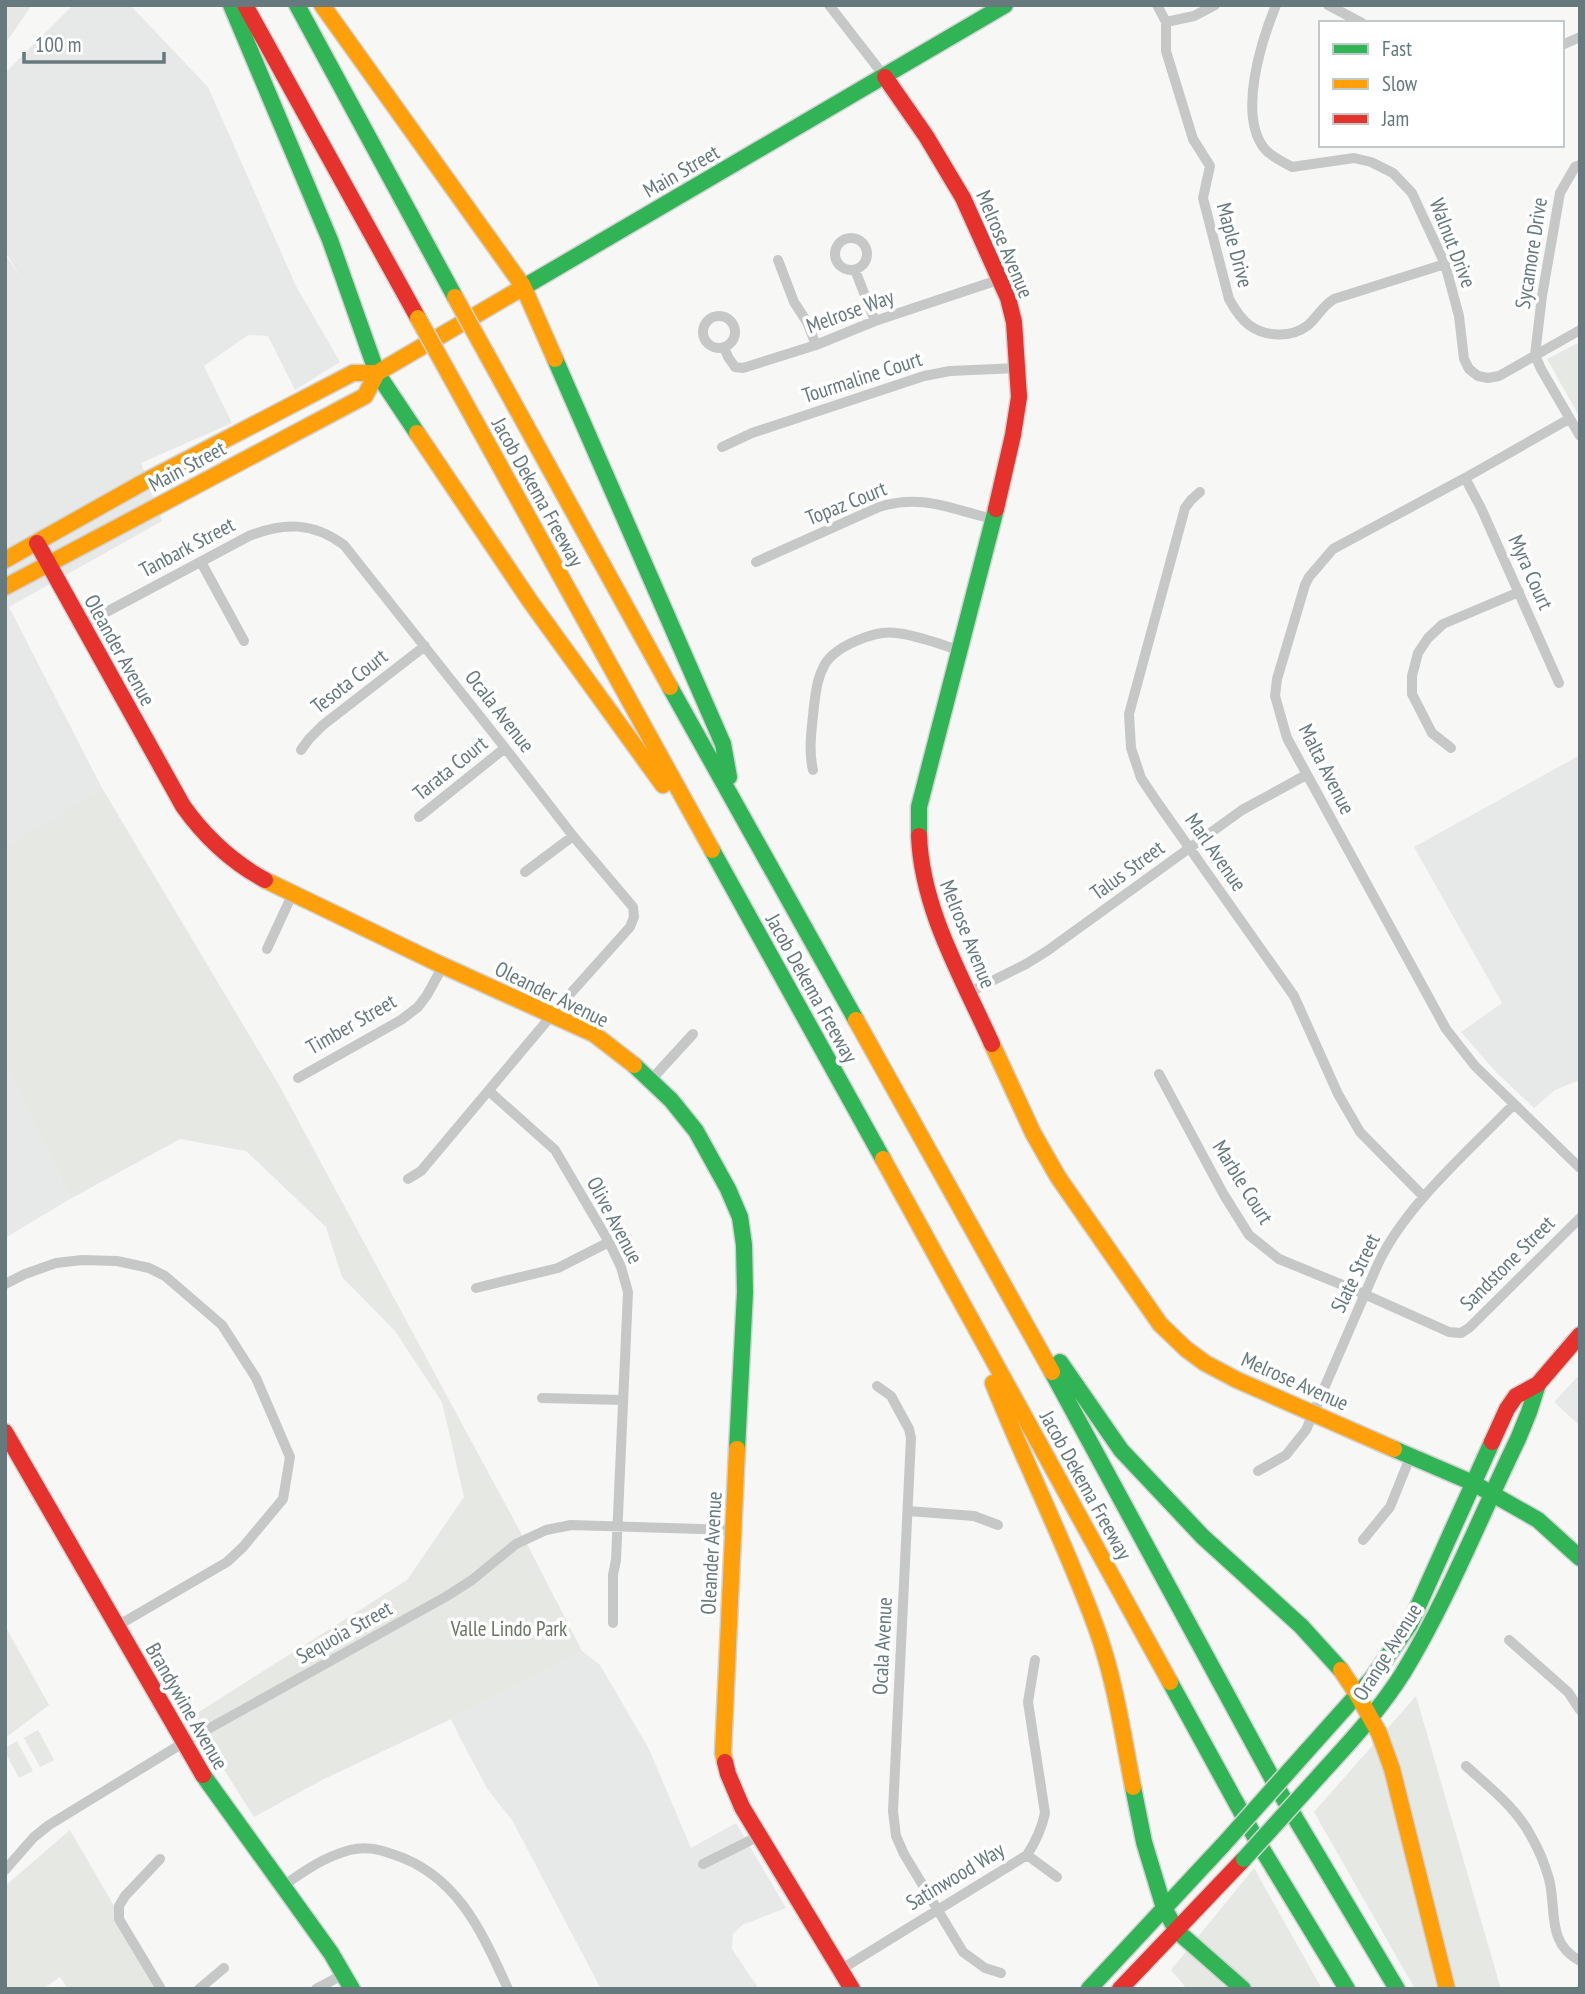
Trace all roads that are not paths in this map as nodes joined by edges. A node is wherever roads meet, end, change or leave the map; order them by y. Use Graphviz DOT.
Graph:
graph roads {
  1 [pos="231,5"];
  2 [pos="245,5"];
  3 [pos="297,5"];
  4 [pos="322,5"];
  5 [pos="829,5"];
  6 [pos="1005,5"];
  7 [pos="1157,5"];
  8 [pos="1215,5"];
  9 [pos="1276,5"];
  10 [pos="1334,6"];
  11 [pos="1359,21"];
  12 [pos="1166,22"];
  13 [pos="1580,37"];
  14 [pos="1564,44"];
  15 [pos="885,77"];
  16 [pos="1580,165"];
  17 [pos="778,260"];
  18 [pos="1445,264"];
  19 [pos="855,270"];
  20 [pos="1001,279"];
  21 [pos="523,286"];
  22 [pos="875,321"];
  23 [pos="1580,330"];
  24 [pos="816,345"];
  25 [pos="724,347"];
  26 [pos="1535,355"];
  27 [pos="1018,368"];
  28 [pos="377,373"];
  29 [pos="1569,419"];
  30 [pos="1580,436"];
  31 [pos="722,447"];
  32 [pos="1465,478"];
  33 [pos="142,483"];
  34 [pos="1200,492"];
  35 [pos="153,507"];
  36 [pos="994,519"];
  37 [pos="317,529"];
  38 [pos="37,543"];
  39 [pos="5,560"];
  40 [pos="201,562"];
  41 [pos="757,562"];
  42 [pos="48,564"];
  43 [pos="5,587"];
  44 [pos="1518,592"];
  45 [pos="82,625"];
  46 [pos="244,640"];
  47 [pos="425,646"];
  48 [pos="959,650"];
  49 [pos="1559,683"];
  50 [pos="505,748"];
  51 [pos="1451,748"];
  52 [pos="301,750"];
  53 [pos="813,770"];
  54 [pos="1306,775"];
  55 [pos="733,796"];
  56 [pos="419,817"];
  57 [pos="573,836"];
  58 [pos="1190,848"];
  59 [pos="717,861"];
  60 [pos="525,872"];
  61 [pos="292,895"];
  62 [pos="267,949"];
  63 [pos="443,966"];
  64 [pos="968,993"];
  65 [pos="552,1015"];
  66 [pos="693,1034"];
  67 [pos="1159,1074"];
  68 [pos="298,1078"];
  69 [pos="650,1081"];
  70 [pos="490,1091"];
  71 [pos="1514,1104"];
  72 [pos="1580,1168"];
  73 [pos="408,1179"];
  74 [pos="1424,1198"];
  75 [pos="1580,1218"];
  76 [pos="609,1242"];
  77 [pos="949,1278"];
  78 [pos="1002,1280"];
  79 [pos="5,1284"];
  80 [pos="476,1288"];
  81 [pos="1364,1294"];
  82 [pos="1461,1333"];
  83 [pos="1580,1335"];
  84 [pos="1538,1384"];
  85 [pos="877,1386"];
  86 [pos="542,1398"];
  87 [pos="623,1400"];
  88 [pos="1313,1412"];
  89 [pos="5,1432"];
  90 [pos="1410,1455"];
  91 [pos="1258,1471"];
  92 [pos="1473,1483"];
  93 [pos="1491,1493"];
  94 [pos="908,1511"];
  95 [pos="617,1525"];
  96 [pos="998,1525"];
  97 [pos="733,1530"];
  98 [pos="1363,1540"];
  99 [pos="1580,1558"];
  100 [pos="613,1623"];
  101 [pos="117,1626"];
  102 [pos="1509,1640"];
  103 [pos="1035,1660"];
  104 [pos="1357,1694"];
  105 [pos="1580,1710"];
  106 [pos="1371,1717"];
  107 [pos="183,1743"];
  108 [pos="1466,1766"];
  109 [pos="759,1836"];
  110 [pos="1027,1854"];
  111 [pos="160,1859"];
  112 [pos="703,1864"];
  113 [pos="5,1870"];
  114 [pos="1057,1877"];
  115 [pos="284,1886"];
  116 [pos="1164,1908"];
  117 [pos="937,1909"];
  118 [pos="1177,1931"];
  119 [pos="1580,1961"];
  120 [pos="225,1968"];
  121 [pos="840,1969"];
  122 [pos="1001,1973"];
  123 [pos="344,1974"];
  124 [pos="161,1989"];
  125 [pos="199,1989"];
  126 [pos="316,1989"];
  127 [pos="352,1989"];
  128 [pos="508,1989"];
  129 [pos="852,1989"];
  130 [pos="1089,1989"];
  131 [pos="1119,1989"];
  132 [pos="1244,1989"];
  133 [pos="1347,1989"];
  134 [pos="1397,1989"];
  135 [pos="1447,1989"];
  1 -- 28 [label="main road"];
  2 -- 59 [label="main road, Jacob Dekema Freeway, bridge"];
  3 -- 55 [label="main road, Jacob Dekema Freeway, bridge"];
  4 -- 21 [label="main road"];
  5 -- 15 [label="street, Melrose Avenue"];
  6 -- 15 [label="main road, Main Street"];
  7 -- 12 [label="street, Maple Drive"];
  8 -- 12 [label="street"];
  9 -- 18 [label="street, Walnut Drive"];
  10 -- 11 [label="street"];
  12 -- 18 [label="street, Maple Drive"];
  13 -- 14 [label="street"];
  15 -- 20 [label="main road, Melrose Avenue"];
  15 -- 21 [label="main road, Main Street"];
  16 -- 26 [label="street, Sycamore Drive"];
  17 -- 24 [label="street"];
  18 -- 26 [label="street, Walnut Drive"];
  19 -- 22 [label="street"];
  20 -- 22 [label="street, Melrose Way"];
  20 -- 27 [label="main road, Melrose Avenue"];
  21 -- 28 [label="main road, Main Street"];
  21 -- 55 [label="main road"];
  22 -- 24 [label="street, Melrose Way"];
  23 -- 26 [label="street, Walnut Drive"];
  24 -- 25 [label="street, Melrose Way"];
  26 -- 29 [label="street"];
  27 -- 31 [label="street, Tourmaline Court"];
  27 -- 36 [label="main road, Melrose Avenue"];
  28 -- 33 [label="main road, Main Street"];
  28 -- 35 [label="main road, Main Street"];
  28 -- 59 [label="main road"];
  29 -- 30 [label="street"];
  29 -- 32 [label="street, Malta Avenue"];
  32 -- 44 [label="street, Myra Court"];
  32 -- 54 [label="street, Malta Avenue"];
  33 -- 35 [label="main road"];
  33 -- 38 [label="main road, Main Street"];
  34 -- 58 [label="street, Marl Avenue"];
  35 -- 42 [label="main road, Main Street"];
  36 -- 41 [label="street, Topaz Court"];
  36 -- 48 [label="main road, Melrose Avenue"];
  37 -- 40 [label="street, Tanbark Street"];
  37 -- 47 [label="street, Ocala Avenue"];
  38 -- 39 [label="main road, Main Street"];
  38 -- 42 [label="main road, Oleander Avenue"];
  40 -- 45 [label="street, Tanbark Street"];
  40 -- 46 [label="street"];
  42 -- 43 [label="main road, Main Street"];
  42 -- 45 [label="main road, Oleander Avenue"];
  44 -- 49 [label="street, Myra Court"];
  44 -- 51 [label="street"];
  45 -- 61 [label="main road, Oleander Avenue"];
  47 -- 50 [label="street, Ocala Avenue"];
  47 -- 52 [label="street, Tesota Court"];
  48 -- 53 [label="street"];
  48 -- 64 [label="main road, Melrose Avenue"];
  50 -- 56 [label="street, Tarata Court"];
  50 -- 57 [label="street, Ocala Avenue"];
  54 -- 58 [label="street, Talus Street"];
  54 -- 71 [label="street, Malta Avenue"];
  55 -- 78 [label="main road, Jacob Dekema Freeway"];
  57 -- 60 [label="street"];
  57 -- 65 [label="street, Ocala Avenue"];
  58 -- 64 [label="street, Talus Street"];
  58 -- 74 [label="street, Marl Avenue"];
  59 -- 77 [label="main road, Jacob Dekema Freeway"];
  61 -- 62 [label="street"];
  61 -- 63 [label="main road, Oleander Avenue"];
  63 -- 65 [label="main road, Oleander Avenue"];
  63 -- 68 [label="street, Timber Street"];
  64 -- 88 [label="main road, Melrose Avenue"];
  65 -- 69 [label="main road, Oleander Avenue"];
  65 -- 70 [label="street"];
  66 -- 69 [label="street"];
  67 -- 81 [label="street, Marble Court"];
  69 -- 97 [label="main road, Oleander Avenue"];
  70 -- 73 [label="street"];
  70 -- 76 [label="street, Olive Avenue"];
  71 -- 72 [label="street, Malta Avenue"];
  71 -- 74 [label="street, Slate Street"];
  74 -- 81 [label="street, Slate Street"];
  75 -- 82 [label="street, Sandstone Street"];
  76 -- 80 [label="street"];
  76 -- 87 [label="street, Olive Avenue"];
  77 -- 116 [label="main road"];
  77 -- 133 [label="main road, Jacob Dekema Freeway"];
  78 -- 104 [label="main road"];
  78 -- 134 [label="main road, Jacob Dekema Freeway"];
  79 -- 101 [label="street"];
  81 -- 82 [label="street, Marble Court"];
  81 -- 88 [label="street, Slate Street"];
  83 -- 84 [label="main road, Orange Avenue"];
  84 -- 92 [label="main road, Orange Avenue"];
  84 -- 93 [label="main road, Orange Avenue"];
  85 -- 94 [label="street, Ocala Avenue"];
  86 -- 87 [label="street"];
  87 -- 95 [label="street, Olive Avenue"];
  88 -- 90 [label="main road, Melrose Avenue"];
  88 -- 91 [label="street, Slate Street"];
  89 -- 101 [label="main road, Brandywine Avenue"];
  90 -- 92 [label="main road, Melrose Avenue"];
  90 -- 98 [label="street"];
  92 -- 93 [label="main road, Melrose Avenue"];
  92 -- 104 [label="main road, Orange Avenue"];
  93 -- 99 [label="main road, Melrose Avenue"];
  93 -- 106 [label="main road, Orange Avenue"];
  94 -- 96 [label="street"];
  94 -- 117 [label="street, Ocala Avenue"];
  95 -- 97 [label="street, Sequoia Street"];
  95 -- 100 [label="street, Olive Avenue"];
  95 -- 107 [label="street, Sequoia Street"];
  97 -- 109 [label="main road, Oleander Avenue"];
  101 -- 107 [label="main road, Brandywine Avenue"];
  102 -- 105 [label="street"];
  103 -- 110 [label="street, Satinwood Way"];
  104 -- 106 [label="main road"];
  104 -- 116 [label="main road, Orange Avenue, bridge"];
  106 -- 118 [label="main road, Orange Avenue, bridge"];
  106 -- 135 [label="main road"];
  107 -- 113 [label="street, Sequoia Street"];
  107 -- 115 [label="main road, Brandywine Avenue"];
  108 -- 119 [label="street"];
  109 -- 112 [label="street"];
  109 -- 121 [label="main road, Oleander Avenue"];
  110 -- 114 [label="street"];
  110 -- 117 [label="street, Satinwood Way"];
  111 -- 124 [label="street"];
  115 -- 123 [label="main road, Brandywine Avenue"];
  115 -- 128 [label="street"];
  116 -- 118 [label="main road"];
  116 -- 130 [label="main road, Orange Avenue"];
  117 -- 121 [label="street, Satinwood Way"];
  117 -- 122 [label="street, Ocala Avenue"];
  118 -- 131 [label="main road, Orange Avenue"];
  118 -- 132 [label="main road"];
  120 -- 125 [label="street"];
  121 -- 129 [label="main road, Oleander Avenue"];
  123 -- 126 [label="street"];
  123 -- 127 [label="main road, Brandywine Avenue"];
}
